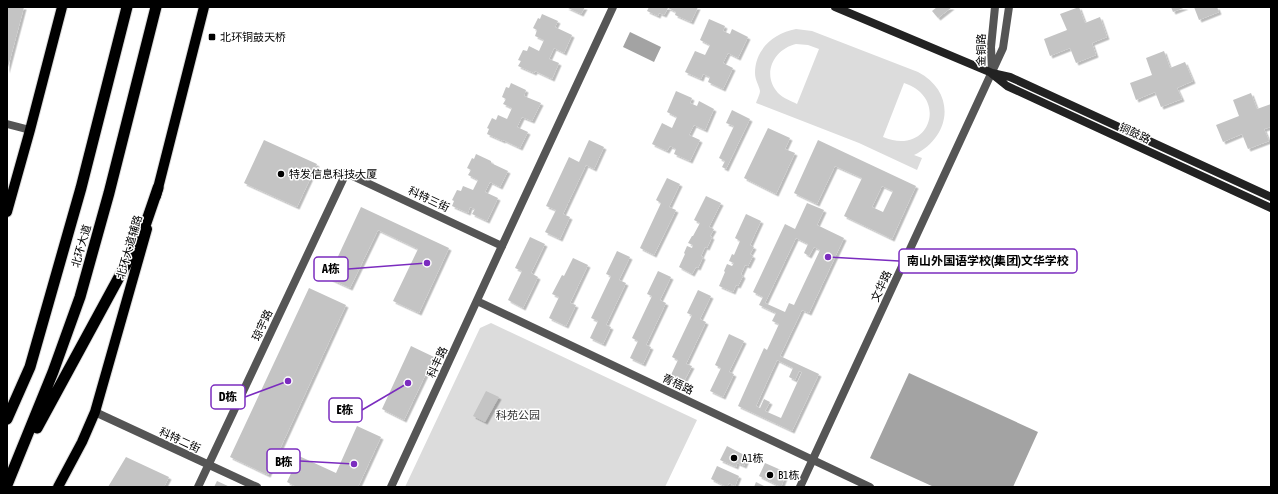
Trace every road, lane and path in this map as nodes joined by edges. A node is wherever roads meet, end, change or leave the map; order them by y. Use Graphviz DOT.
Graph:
graph roads {
  1 [pos="62,7"];
  2 [pos="128,7"];
  3 [pos="156,7"];
  4 [pos="204,7"];
  5 [pos="613,7"];
  6 [pos="835,7"];
  7 [pos="995,7"];
  8 [pos="1009,7"];
  9 [pos="992,73"];
  10 [pos="7,124"];
  11 [pos="30,130"];
  12 [pos="346,173"];
  13 [pos="158,188"];
  14 [pos="1271,197"];
  15 [pos="1271,208"];
  16 [pos="7,212"];
  17 [pos="502,246"];
  18 [pos="477,300"];
  19 [pos="30,367"];
  20 [pos="7,409"];
  21 [pos="95,412"];
  22 [pos="7,420"];
  23 [pos="813,460"];
  24 [pos="209,465"];
  25 [pos="8,483"];
  26 [pos="58,487"];
  27 [pos="198,487"];
  28 [pos="257,487"];
  29 [pos="391,487"];
  30 [pos="800,487"];
  31 [pos="870,487"];
  1 -- 11 [label="main road"];
  2 -- 19 [label="highway, 北环大道"];
  3 -- 25 [label="highway, 北环大道"];
  4 -- 13 [label="main road, 北环大道辅路"];
  5 -- 17 [label="street, 科丰路"];
  6 -- 9 [label="main road, 铜鼓路"];
  7 -- 9 [label="street, 金铜路"];
  8 -- 9 [label="street, 金铜路"];
  9 -- 14 [label="main road, 铜鼓路"];
  9 -- 15 [label="main road, 铜鼓路"];
  9 -- 23 [label="street, 文华路"];
  10 -- 11 [label="street"];
  11 -- 16 [label="main road"];
  12 -- 17 [label="street, 科特三街"];
  12 -- 24 [label="street, 琼宇路"];
  13 -- 21 [label="main road, 北环大道辅路"];
  13 -- 25 [label="highway"];
  17 -- 18 [label="street, 科丰路"];
  18 -- 23 [label="street, 青梧路"];
  18 -- 29 [label="street, 科丰路"];
  19 -- 20 [label="highway"];
  19 -- 22 [label="highway, 北环大道"];
  21 -- 24 [label="street, 科特二街"];
  21 -- 26 [label="main road, 北环大道辅路"];
  23 -- 30 [label="street, 文华路"];
  23 -- 31 [label="street, 青梧路"];
  24 -- 27 [label="street, 琼宇路"];
  24 -- 28 [label="street, 科特二街"];
}
